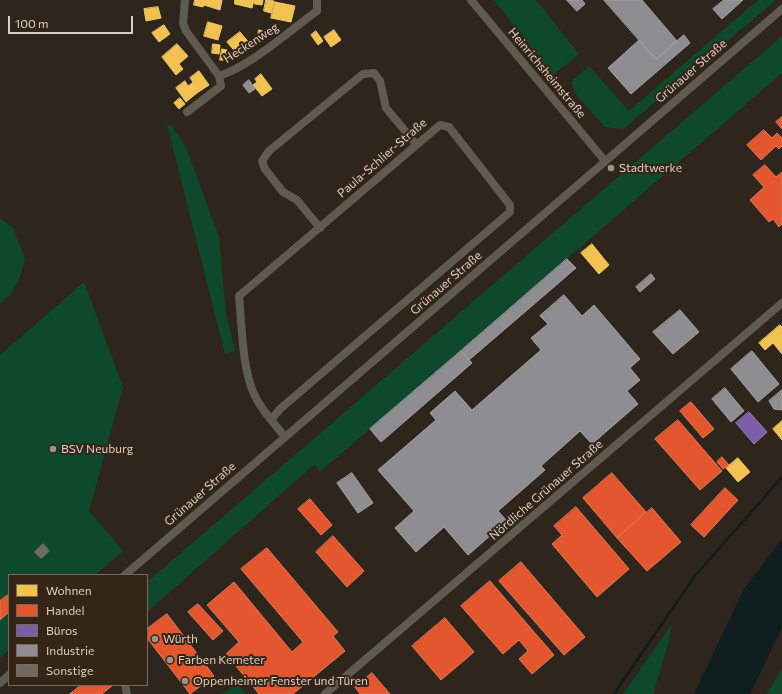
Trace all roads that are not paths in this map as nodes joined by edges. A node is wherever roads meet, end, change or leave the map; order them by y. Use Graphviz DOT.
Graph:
graph roads {
  1 [pos="185,0"];
  2 [pos="317,0"];
  3 [pos="471,0"];
  4 [pos="782,8"];
  5 [pos="219,76"];
  6 [pos="187,112"];
  7 [pos="416,144"];
  8 [pos="605,161"];
  9 [pos="320,228"];
  10 [pos="782,303"];
  11 [pos="271,420"];
  12 [pos="285,437"];
  13 [pos="126,574"];
  14 [pos="8,676"];
  15 [pos="0,682"];
  16 [pos="325,694"];
  1 -- 5 [label="street, Heckenweg"];
  2 -- 5 [label="street, Heckenweg"];
  3 -- 8 [label="street, Heinrichsheimstraße"];
  4 -- 8 [label="street, Grünauer Straße"];
  5 -- 6 [label="street"];
  7 -- 9 [label="street, Paula-Schlier-Straße"];
  7 -- 9 [label="street"];
  7 -- 11 [label="street, Paula-Schlier-Straße"];
  8 -- 12 [label="street, Grünauer Straße"];
  9 -- 11 [label="street, Paula-Schlier-Straße"];
  10 -- 16 [label="street, Nördliche Grünauer Straße"];
  11 -- 12 [label="street, Paula-Schlier-Straße"];
  12 -- 13 [label="street, Grünauer Straße"];
  14 -- 15 [label="street"];
}
